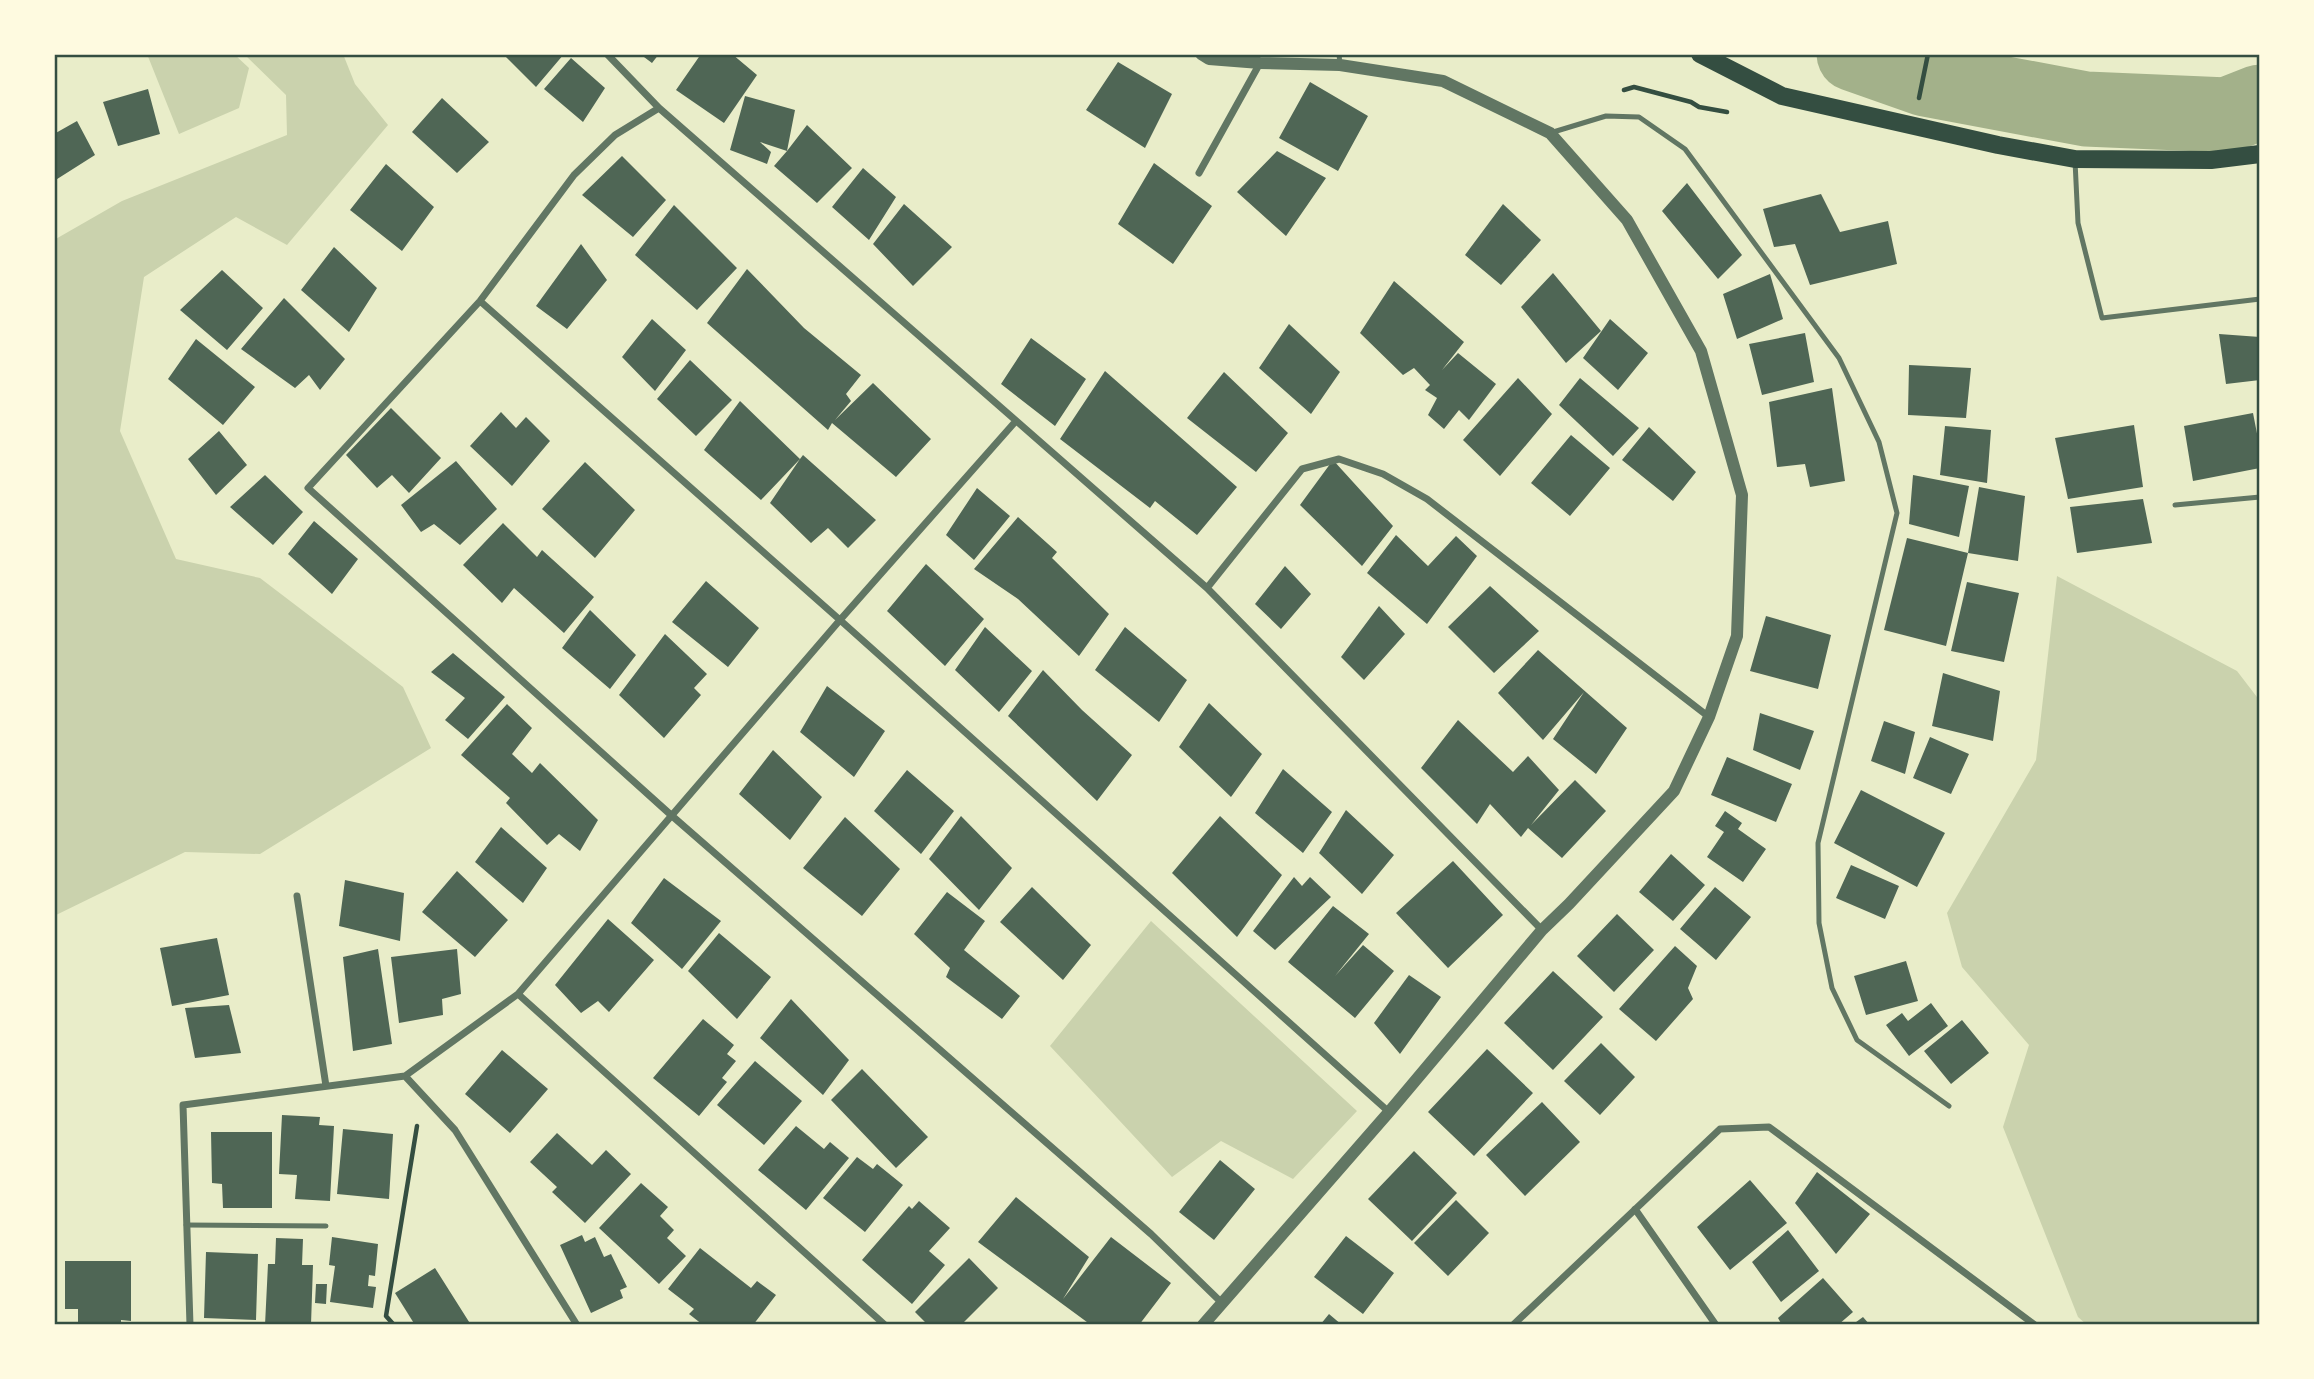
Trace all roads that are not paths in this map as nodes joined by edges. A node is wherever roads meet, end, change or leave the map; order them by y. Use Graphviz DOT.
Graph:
graph roads {
  1 [pos="607,54"];
  2 [pos="1201,54"];
  3 [pos="1700,54"];
  4 [pos="1340,60"];
  5 [pos="1260,63"];
  6 [pos="659,108"];
  7 [pos="1550,134"];
  8 [pos="2260,154"];
  9 [pos="2075,159"];
  10 [pos="1199,173"];
  11 [pos="2260,299"];
  12 [pos="480,300"];
  13 [pos="1015,422"];
  14 [pos="2260,497"];
  15 [pos="2175,505"];
  16 [pos="1207,588"];
  17 [pos="841,620"];
  18 [pos="1709,717"];
  19 [pos="671,815"];
  20 [pos="297,896"];
  21 [pos="1542,930"];
  22 [pos="517,994"];
  23 [pos="405,1076"];
  24 [pos="326,1086"];
  25 [pos="1949,1106"];
  26 [pos="1388,1112"];
  27 [pos="1635,1209"];
  28 [pos="186,1225"];
  29 [pos="326,1226"];
  30 [pos="1222,1303"];
  31 [pos="190,1325"];
  32 [pos="577,1325"];
  33 [pos="885,1325"];
  34 [pos="1203,1325"];
  35 [pos="1513,1325"];
  36 [pos="1716,1325"];
  37 [pos="2035,1325"];
  1 -- 6 [label="street"];
  2 -- 5 [label="street"];
  3 -- 9 [label="main road"];
  4 -- 5 [label="street"];
  4 -- 7 [label="street"];
  5 -- 10 [label="street"];
  6 -- 12 [label="street"];
  6 -- 13 [label="street"];
  7 -- 18 [label="street"];
  7 -- 25 [label="lane"];
  8 -- 9 [label="main road"];
  9 -- 11 [label="lane"];
  12 -- 17 [label="street"];
  12 -- 19 [label="street"];
  13 -- 16 [label="street"];
  13 -- 17 [label="street"];
  14 -- 15 [label="lane"];
  16 -- 18 [label="street"];
  16 -- 21 [label="street"];
  17 -- 19 [label="street"];
  17 -- 26 [label="street"];
  18 -- 21 [label="street"];
  19 -- 22 [label="street"];
  19 -- 30 [label="street"];
  20 -- 24 [label="street"];
  21 -- 26 [label="street"];
  22 -- 23 [label="street"];
  22 -- 33 [label="street"];
  23 -- 24 [label="street"];
  23 -- 32 [label="street"];
  24 -- 28 [label="street"];
  26 -- 30 [label="street"];
  27 -- 35 [label="street"];
  27 -- 36 [label="street"];
  27 -- 37 [label="street"];
  28 -- 29 [label="lane"];
  28 -- 31 [label="street"];
  30 -- 34 [label="street"];
}
